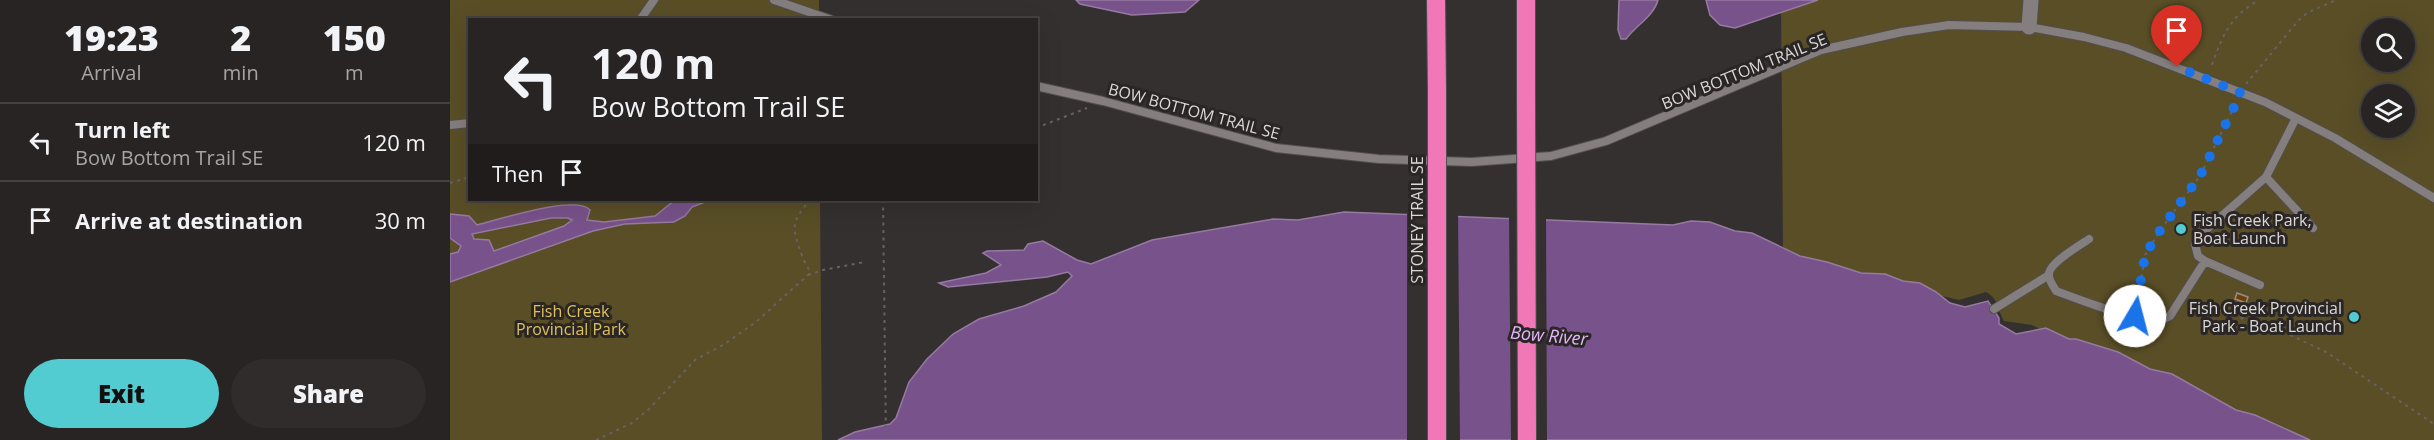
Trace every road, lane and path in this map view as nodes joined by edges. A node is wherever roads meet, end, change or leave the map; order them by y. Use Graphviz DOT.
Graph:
graph roads {
  1 [pos="654,0"];
  2 [pos="774,0"];
  3 [pos="1436,0"];
  4 [pos="1527,0"];
  5 [pos="2031,0"];
  6 [pos="2259,0"];
  7 [pos="2336,0"];
  8 [pos="641,18"];
  9 [pos="826,18"];
  10 [pos="2029,27"];
  11 [pos="2212,65"];
  12 [pos="1038,86"];
  13 [pos="2241,93"];
  14 [pos="1103,100"];
  15 [pos="2296,118"];
  16 [pos="468,123"];
  17 [pos="450,126"];
  18 [pos="1038,127"];
  19 [pos="2266,177"];
  20 [pos="468,178"];
  21 [pos="450,183"];
  22 [pos="2434,198"];
  23 [pos="809,201"];
  24 [pos="883,201"];
  25 [pos="2313,228"];
  26 [pos="2089,238"];
  27 [pos="2205,261"];
  28 [pos="865,262"];
  29 [pos="808,275"];
  30 [pos="2049,275"];
  31 [pos="2260,285"];
  32 [pos="2183,297"];
  33 [pos="2235,299"];
  34 [pos="2246,303"];
  35 [pos="1994,309"];
  36 [pos="2231,313"];
  37 [pos="2135,316"];
  38 [pos="2241,316"];
  39 [pos="2434,424"];
  40 [pos="596,440"];
  41 [pos="886,440"];
  42 [pos="1437,440"];
  43 [pos="1527,440"];
  1 -- 8 [label="lane"];
  2 -- 9 [label="lane"];
  3 -- 42 [label="highway, STONEY TRAIL SE, bridge"];
  4 -- 43 [label="highway, bridge"];
  5 -- 10 [label="street"];
  6 -- 11 [label="path"];
  7 -- 13 [label="path"];
  10 -- 13 [label="lane, BOW BOTTOM TRAIL SE"];
  10 -- 14 [label="lane, BOW BOTTOM TRAIL SE"];
  12 -- 14 [label="lane, BOW BOTTOM TRAIL SE"];
  13 -- 15 [label="lane, BOW BOTTOM TRAIL SE"];
  13 -- 37 [label="path"];
  14 -- 18 [label="path"];
  15 -- 19 [label="lane"];
  15 -- 22 [label="lane, BOW BOTTOM TRAIL SE"];
  16 -- 17 [label="lane"];
  19 -- 25 [label="lane"];
  19 -- 27 [label="lane"];
  20 -- 21 [label="path"];
  23 -- 29 [label="path"];
  24 -- 41 [label="path"];
  26 -- 30 [label="lane"];
  27 -- 31 [label="lane"];
  27 -- 32 [label="lane"];
  28 -- 29 [label="path"];
  29 -- 40 [label="path"];
  30 -- 35 [label="lane"];
  30 -- 37 [label="lane"];
  32 -- 36 [label="path"];
  32 -- 37 [label="lane"];
  33 -- 36 [label="path"];
  34 -- 38 [label="path"];
  36 -- 38 [label="path"];
  38 -- 39 [label="path"];
}
